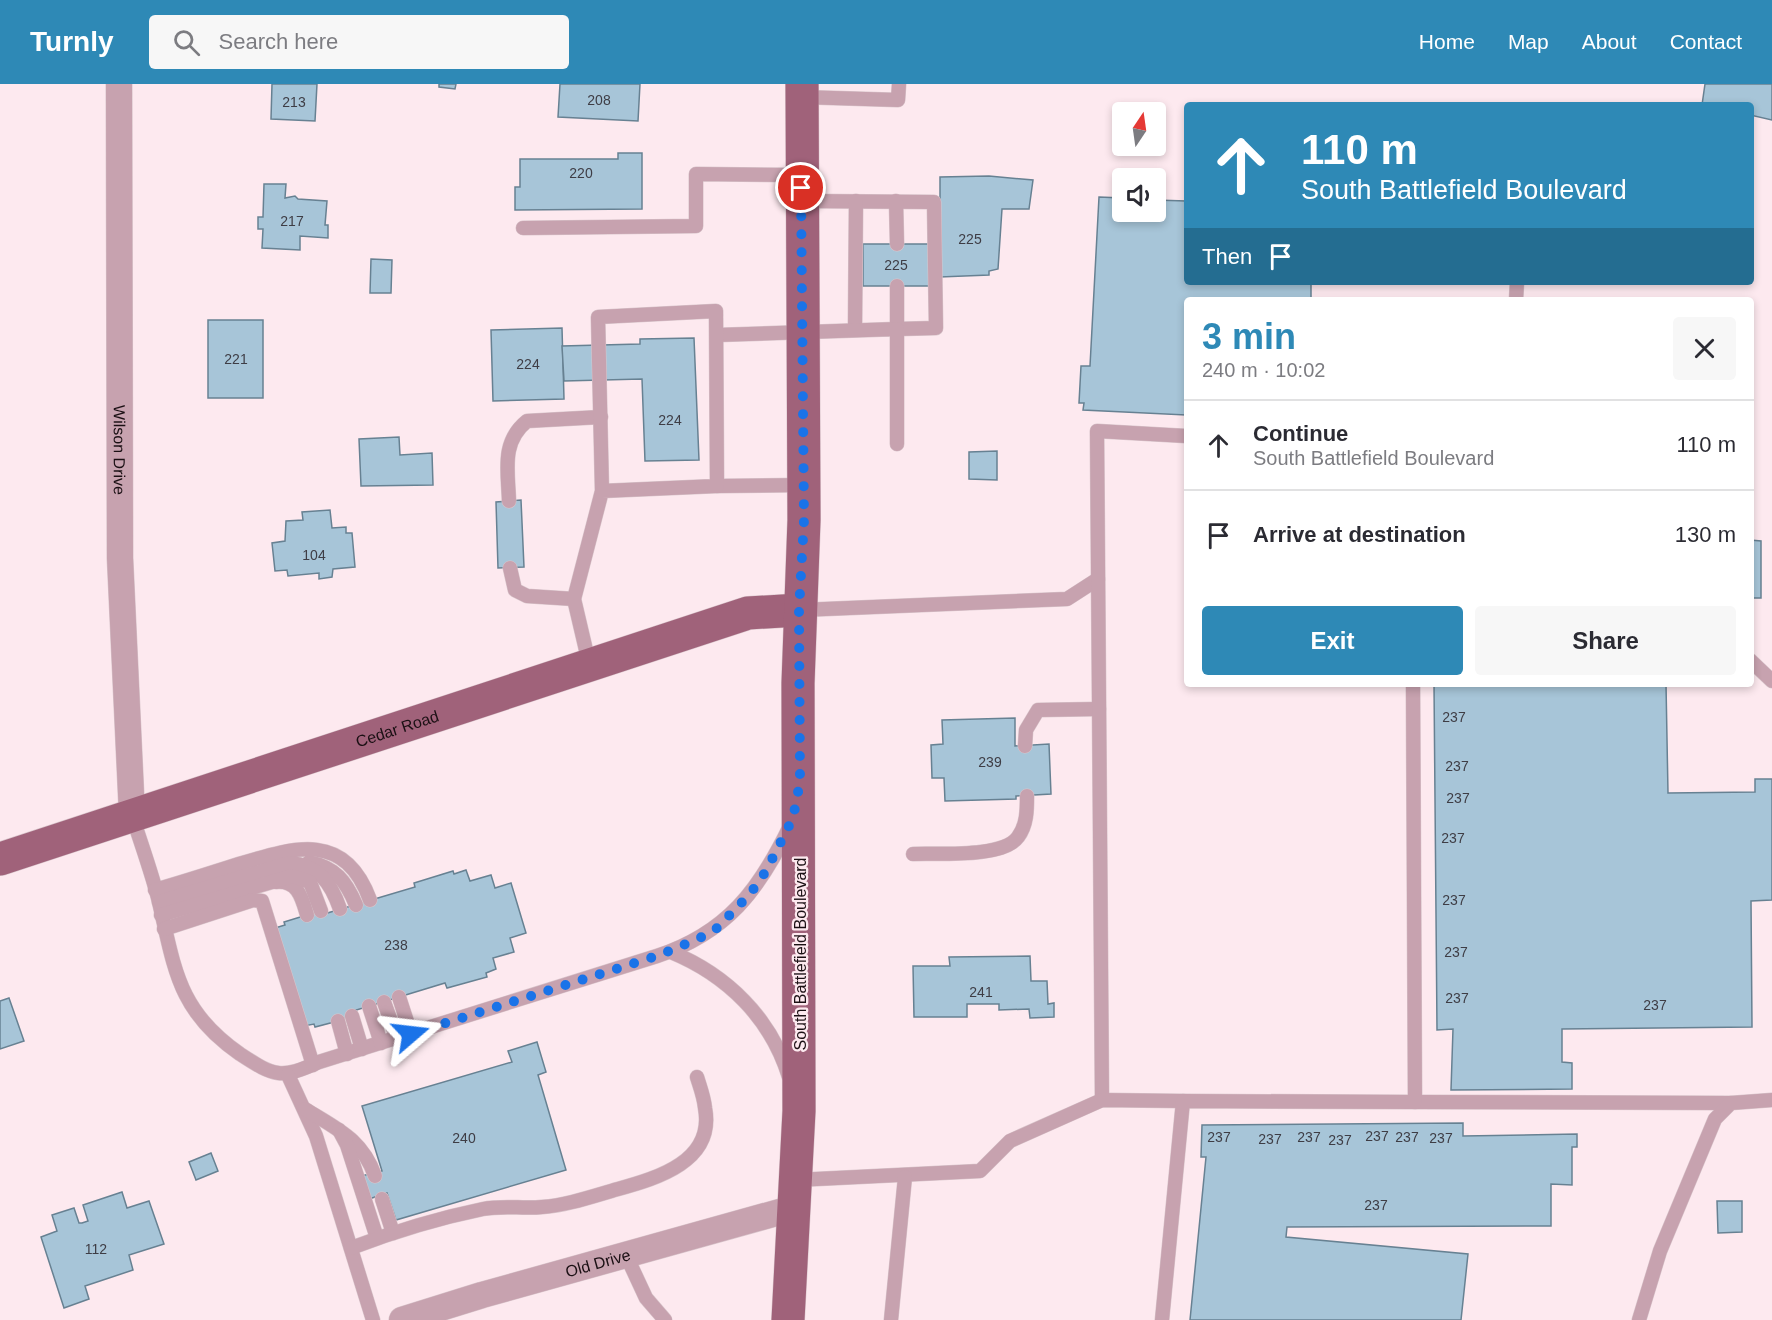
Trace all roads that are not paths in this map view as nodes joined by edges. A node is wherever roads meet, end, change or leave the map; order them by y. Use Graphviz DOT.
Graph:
graph roads {
  1 [pos="119,84"];
  2 [pos="899,84"];
  3 [pos="802,90"];
  4 [pos="801,188"];
  5 [pos="856,201"];
  6 [pos="896,201"];
  7 [pos="523,228"];
  8 [pos="897,244"];
  9 [pos="897,286"];
  10 [pos="855,329"];
  11 [pos="897,329"];
  12 [pos="803,330"];
  13 [pos="717,335"];
  14 [pos="601,417"];
  15 [pos="1184,436"];
  16 [pos="897,444"];
  17 [pos="804,485"];
  18 [pos="717,486"];
  19 [pos="602,491"];
  20 [pos="509,501"];
  21 [pos="510,567"];
  22 [pos="1098,579"];
  23 [pos="574,599"];
  24 [pos="799,610"];
  25 [pos="589,663"];
  26 [pos="1754,664"];
  27 [pos="1772,681"];
  28 [pos="1413,687"];
  29 [pos="1099,710"];
  30 [pos="1025,746"];
  31 [pos="800,782"];
  32 [pos="1027,796"];
  33 [pos="132,815"];
  34 [pos="913,854"];
  35 [pos="0,859"];
  36 [pos="280,864"];
  37 [pos="262,884"];
  38 [pos="370,900"];
  39 [pos="356,904"];
  40 [pos="160,909"];
  41 [pos="340,909"];
  42 [pos="321,910"];
  43 [pos="307,915"];
  44 [pos="671,952"];
  45 [pos="399,997"];
  46 [pos="384,1002"];
  47 [pos="369,1006"];
  48 [pos="352,1016"];
  49 [pos="338,1020"];
  50 [pos="411,1034"];
  51 [pos="397,1038"];
  52 [pos="381,1043"];
  53 [pos="362,1049"];
  54 [pos="347,1054"];
  55 [pos="313,1065"];
  56 [pos="288,1076"];
  57 [pos="697,1077"];
  58 [pos="1102,1100"];
  59 [pos="1772,1100"];
  60 [pos="1183,1101"];
  61 [pos="1415,1102"];
  62 [pos="1731,1103"];
  63 [pos="305,1110"];
  64 [pos="799,1112"];
  65 [pos="339,1130"];
  66 [pos="375,1176"];
  67 [pos="905,1177"];
  68 [pos="795,1194"];
  69 [pos="382,1199"];
  70 [pos="393,1233"];
  71 [pos="377,1238"];
  72 [pos="351,1248"];
  73 [pos="626,1255"];
  74 [pos="373,1320"];
  75 [pos="402,1320"];
  76 [pos="665,1320"];
  77 [pos="788,1320"];
  78 [pos="891,1320"];
  79 [pos="1162,1320"];
  80 [pos="1639,1320"];
  1 -- 33 [label="street, Wilson Drive"];
  2 -- 3 [label="lane"];
  3 -- 4 [label="main road, South Battlefield Boulevard"];
  4 -- 5 [label="lane"];
  4 -- 7 [label="lane"];
  4 -- 12 [label="main road, South Battlefield Boulevard"];
  5 -- 6 [label="lane"];
  5 -- 10 [label="lane"];
  6 -- 8 [label="lane"];
  6 -- 11 [label="lane"];
  9 -- 11 [label="lane"];
  10 -- 11 [label="lane"];
  10 -- 12 [label="lane"];
  11 -- 16 [label="lane"];
  12 -- 13 [label="lane"];
  12 -- 17 [label="main road, South Battlefield Boulevard"];
  13 -- 14 [label="lane"];
  13 -- 18 [label="lane"];
  14 -- 19 [label="lane"];
  14 -- 20 [label="lane"];
  15 -- 22 [label="lane"];
  17 -- 18 [label="lane"];
  17 -- 24 [label="main road, South Battlefield Boulevard"];
  18 -- 19 [label="lane"];
  19 -- 23 [label="lane"];
  21 -- 23 [label="lane"];
  22 -- 24 [label="lane"];
  22 -- 29 [label="lane"];
  23 -- 25 [label="lane"];
  24 -- 25 [label="main road, Cedar Road"];
  24 -- 31 [label="main road, South Battlefield Boulevard"];
  25 -- 33 [label="main road, Cedar Road"];
  26 -- 27 [label="lane"];
  28 -- 61 [label="lane"];
  29 -- 30 [label="lane"];
  29 -- 58 [label="lane"];
  31 -- 44 [label="lane"];
  31 -- 64 [label="main road, South Battlefield Boulevard"];
  32 -- 34 [label="lane"];
  33 -- 35 [label="main road, Cedar Road"];
  33 -- 40 [label="lane"];
  36 -- 39 [label="lane"];
  36 -- 40 [label="lane"];
  36 -- 41 [label="lane"];
  37 -- 40 [label="lane"];
  37 -- 42 [label="lane"];
  37 -- 43 [label="lane"];
  38 -- 40 [label="lane"];
  40 -- 55 [label="lane"];
  40 -- 56 [label="lane"];
  44 -- 50 [label="lane"];
  44 -- 64 [label="lane"];
  45 -- 50 [label="lane"];
  46 -- 51 [label="lane"];
  47 -- 52 [label="lane"];
  48 -- 53 [label="lane"];
  49 -- 54 [label="lane"];
  50 -- 51 [label="lane"];
  51 -- 52 [label="lane"];
  52 -- 53 [label="lane"];
  53 -- 54 [label="lane"];
  54 -- 55 [label="lane"];
  55 -- 56 [label="lane"];
  56 -- 63 [label="lane"];
  57 -- 70 [label="lane"];
  58 -- 60 [label="lane"];
  58 -- 67 [label="lane"];
  59 -- 62 [label="lane"];
  60 -- 61 [label="lane"];
  60 -- 79 [label="lane"];
  61 -- 62 [label="lane"];
  62 -- 80 [label="lane"];
  63 -- 65 [label="lane"];
  63 -- 72 [label="lane"];
  64 -- 68 [label="main road, South Battlefield Boulevard"];
  65 -- 66 [label="lane"];
  65 -- 71 [label="lane"];
  67 -- 68 [label="lane"];
  67 -- 78 [label="lane"];
  68 -- 73 [label="street, Old Drive"];
  68 -- 77 [label="main road, South Battlefield Boulevard"];
  69 -- 70 [label="lane"];
  70 -- 71 [label="lane"];
  71 -- 72 [label="lane"];
  72 -- 74 [label="lane"];
  73 -- 75 [label="street, Old Drive"];
  73 -- 76 [label="lane"];
}
